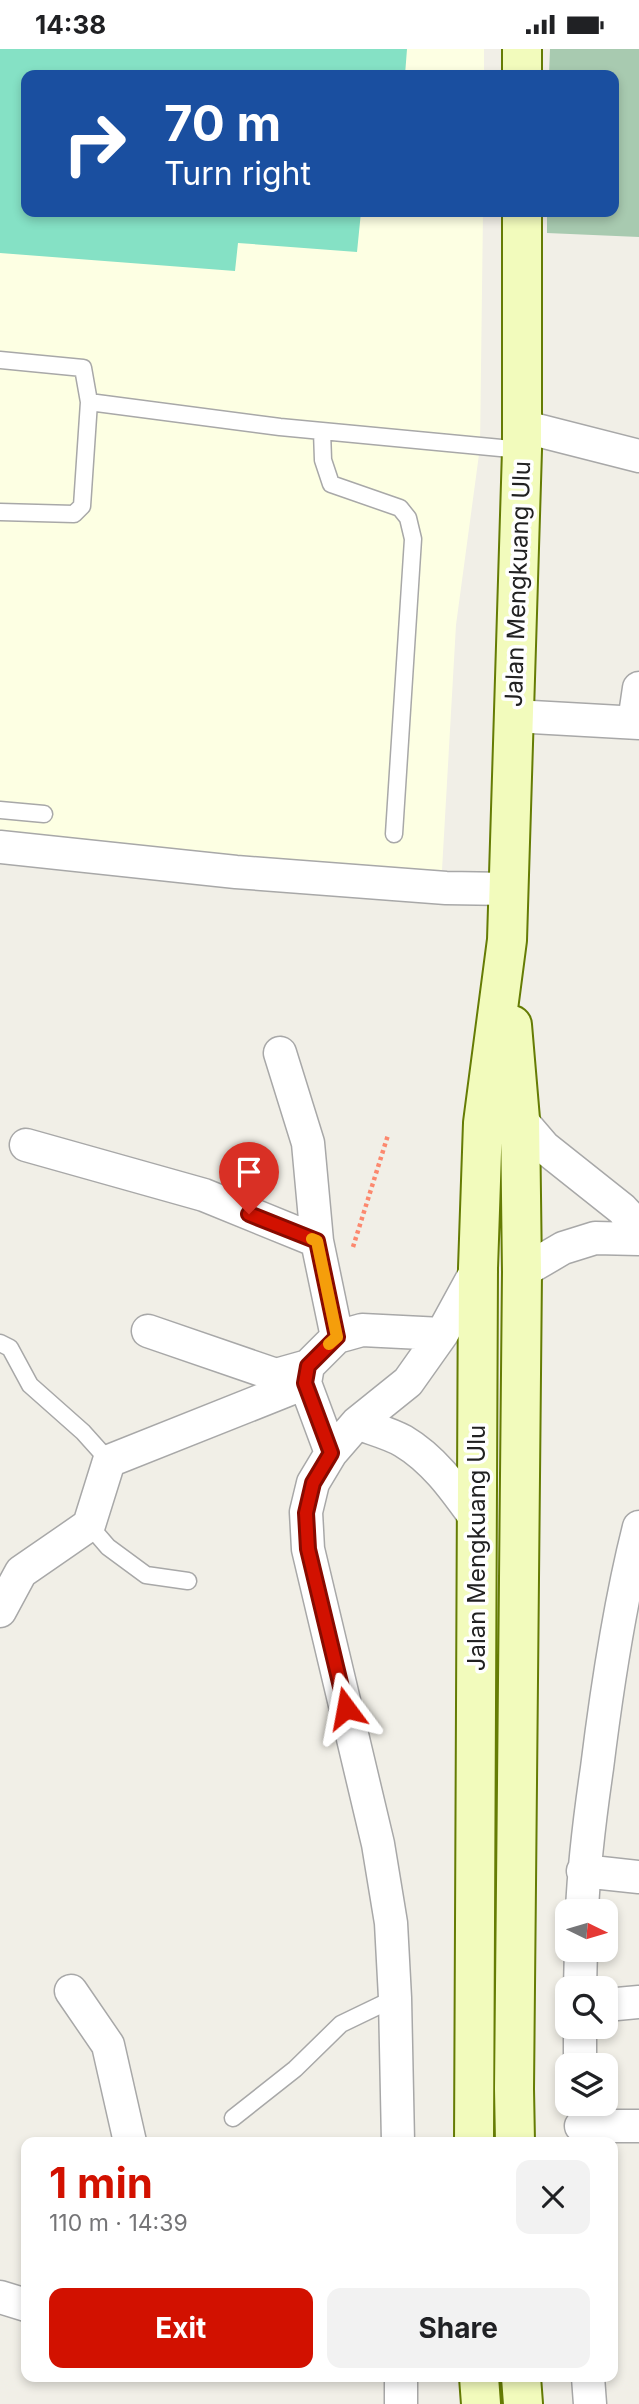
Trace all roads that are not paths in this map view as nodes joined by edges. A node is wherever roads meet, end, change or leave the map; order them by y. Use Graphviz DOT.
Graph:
graph roads {
  1 [pos="522,49"];
  2 [pos="522,70"];
  3 [pos="522,217"];
  4 [pos="0,360"];
  5 [pos="89,401"];
  6 [pos="322,431"];
  7 [pos="521,438"];
  8 [pos="639,456"];
  9 [pos="0,512"];
  10 [pos="639,688"];
  11 [pos="514,716"];
  12 [pos="636,722"];
  13 [pos="0,810"];
  14 [pos="44,814"];
  15 [pos="394,834"];
  16 [pos="0,847"];
  17 [pos="509,889"];
  18 [pos="507,955"];
  19 [pos="280,1053"];
  20 [pos="520,1119"];
  21 [pos="26,1145"];
  22 [pos="639,1227"];
  23 [pos="639,1239"];
  24 [pos="317,1241"];
  25 [pos="478,1268"];
  26 [pos="522,1272"];
  27 [pos="148,1331"];
  28 [pos="442,1334"];
  29 [pos="337,1337"];
  30 [pos="0,1343"];
  31 [pos="306,1375"];
  32 [pos="357,1423"];
  33 [pos="331,1453"];
  34 [pos="108,1461"];
  35 [pos="477,1520"];
  36 [pos="89,1525"];
  37 [pos="639,1527"];
  38 [pos="188,1581"];
  39 [pos="0,1611"];
  40 [pos="583,1871"];
  41 [pos="639,1877"];
  42 [pos="582,1899"];
  43 [pos="71,1991"];
  44 [pos="396,1998"];
  45 [pos="639,2002"];
  46 [pos="618,2004"];
  47 [pos="233,2118"];
  48 [pos="580,2124"];
  49 [pos="639,2126"];
  50 [pos="129,2137"];
  51 [pos="398,2137"];
  52 [pos="474,2137"];
  53 [pos="515,2137"];
  54 [pos="0,2297"];
  55 [pos="21,2303"];
  56 [pos="401,2382"];
  57 [pos="479,2382"];
  58 [pos="521,2382"];
  59 [pos="589,2382"];
  60 [pos="401,2404"];
  61 [pos="481,2404"];
  62 [pos="523,2404"];
  63 [pos="590,2404"];
  1 -- 2 [label="main road"];
  3 -- 7 [label="main road, Jalan Mengkuang Ulu"];
  4 -- 5 [label="lane"];
  5 -- 6 [label="lane"];
  5 -- 9 [label="lane"];
  6 -- 7 [label="lane"];
  6 -- 15 [label="lane"];
  7 -- 8 [label="street"];
  7 -- 11 [label="main road, Jalan Mengkuang Ulu"];
  10 -- 12 [label="street"];
  11 -- 12 [label="street"];
  11 -- 17 [label="main road, Jalan Mengkuang Ulu"];
  13 -- 14 [label="lane"];
  16 -- 17 [label="street"];
  17 -- 18 [label="main road, Jalan Mengkuang Ulu"];
  18 -- 20 [label="main road, Jalan Mengkuang Ulu"];
  18 -- 25 [label="main road, Jalan Mengkuang Ulu"];
  19 -- 24 [label="street"];
  20 -- 22 [label="street"];
  20 -- 26 [label="main road, Jalan Mengkuang Ulu"];
  21 -- 24 [label="street"];
  23 -- 26 [label="street"];
  24 -- 29 [label="street"];
  25 -- 28 [label="street"];
  25 -- 35 [label="main road, Jalan Mengkuang Ulu"];
  26 -- 53 [label="main road, Jalan Mengkuang Ulu"];
  27 -- 31 [label="street"];
  28 -- 29 [label="street"];
  28 -- 32 [label="street"];
  29 -- 31 [label="street"];
  30 -- 34 [label="lane"];
  31 -- 33 [label="street"];
  31 -- 34 [label="street"];
  32 -- 33 [label="street"];
  32 -- 35 [label="street"];
  33 -- 44 [label="street"];
  34 -- 36 [label="street"];
  35 -- 52 [label="main road, Jalan Mengkuang Ulu"];
  36 -- 38 [label="lane"];
  36 -- 39 [label="street"];
  37 -- 40 [label="street"];
  40 -- 41 [label="street"];
  40 -- 42 [label="street"];
  43 -- 50 [label="street"];
  44 -- 47 [label="lane"];
  44 -- 51 [label="street"];
  45 -- 46 [label="street"];
  48 -- 49 [label="street"];
  54 -- 55 [label="street"];
  56 -- 60 [label="street"];
  57 -- 61 [label="main road"];
  58 -- 62 [label="main road"];
  59 -- 63 [label="street"];
}
